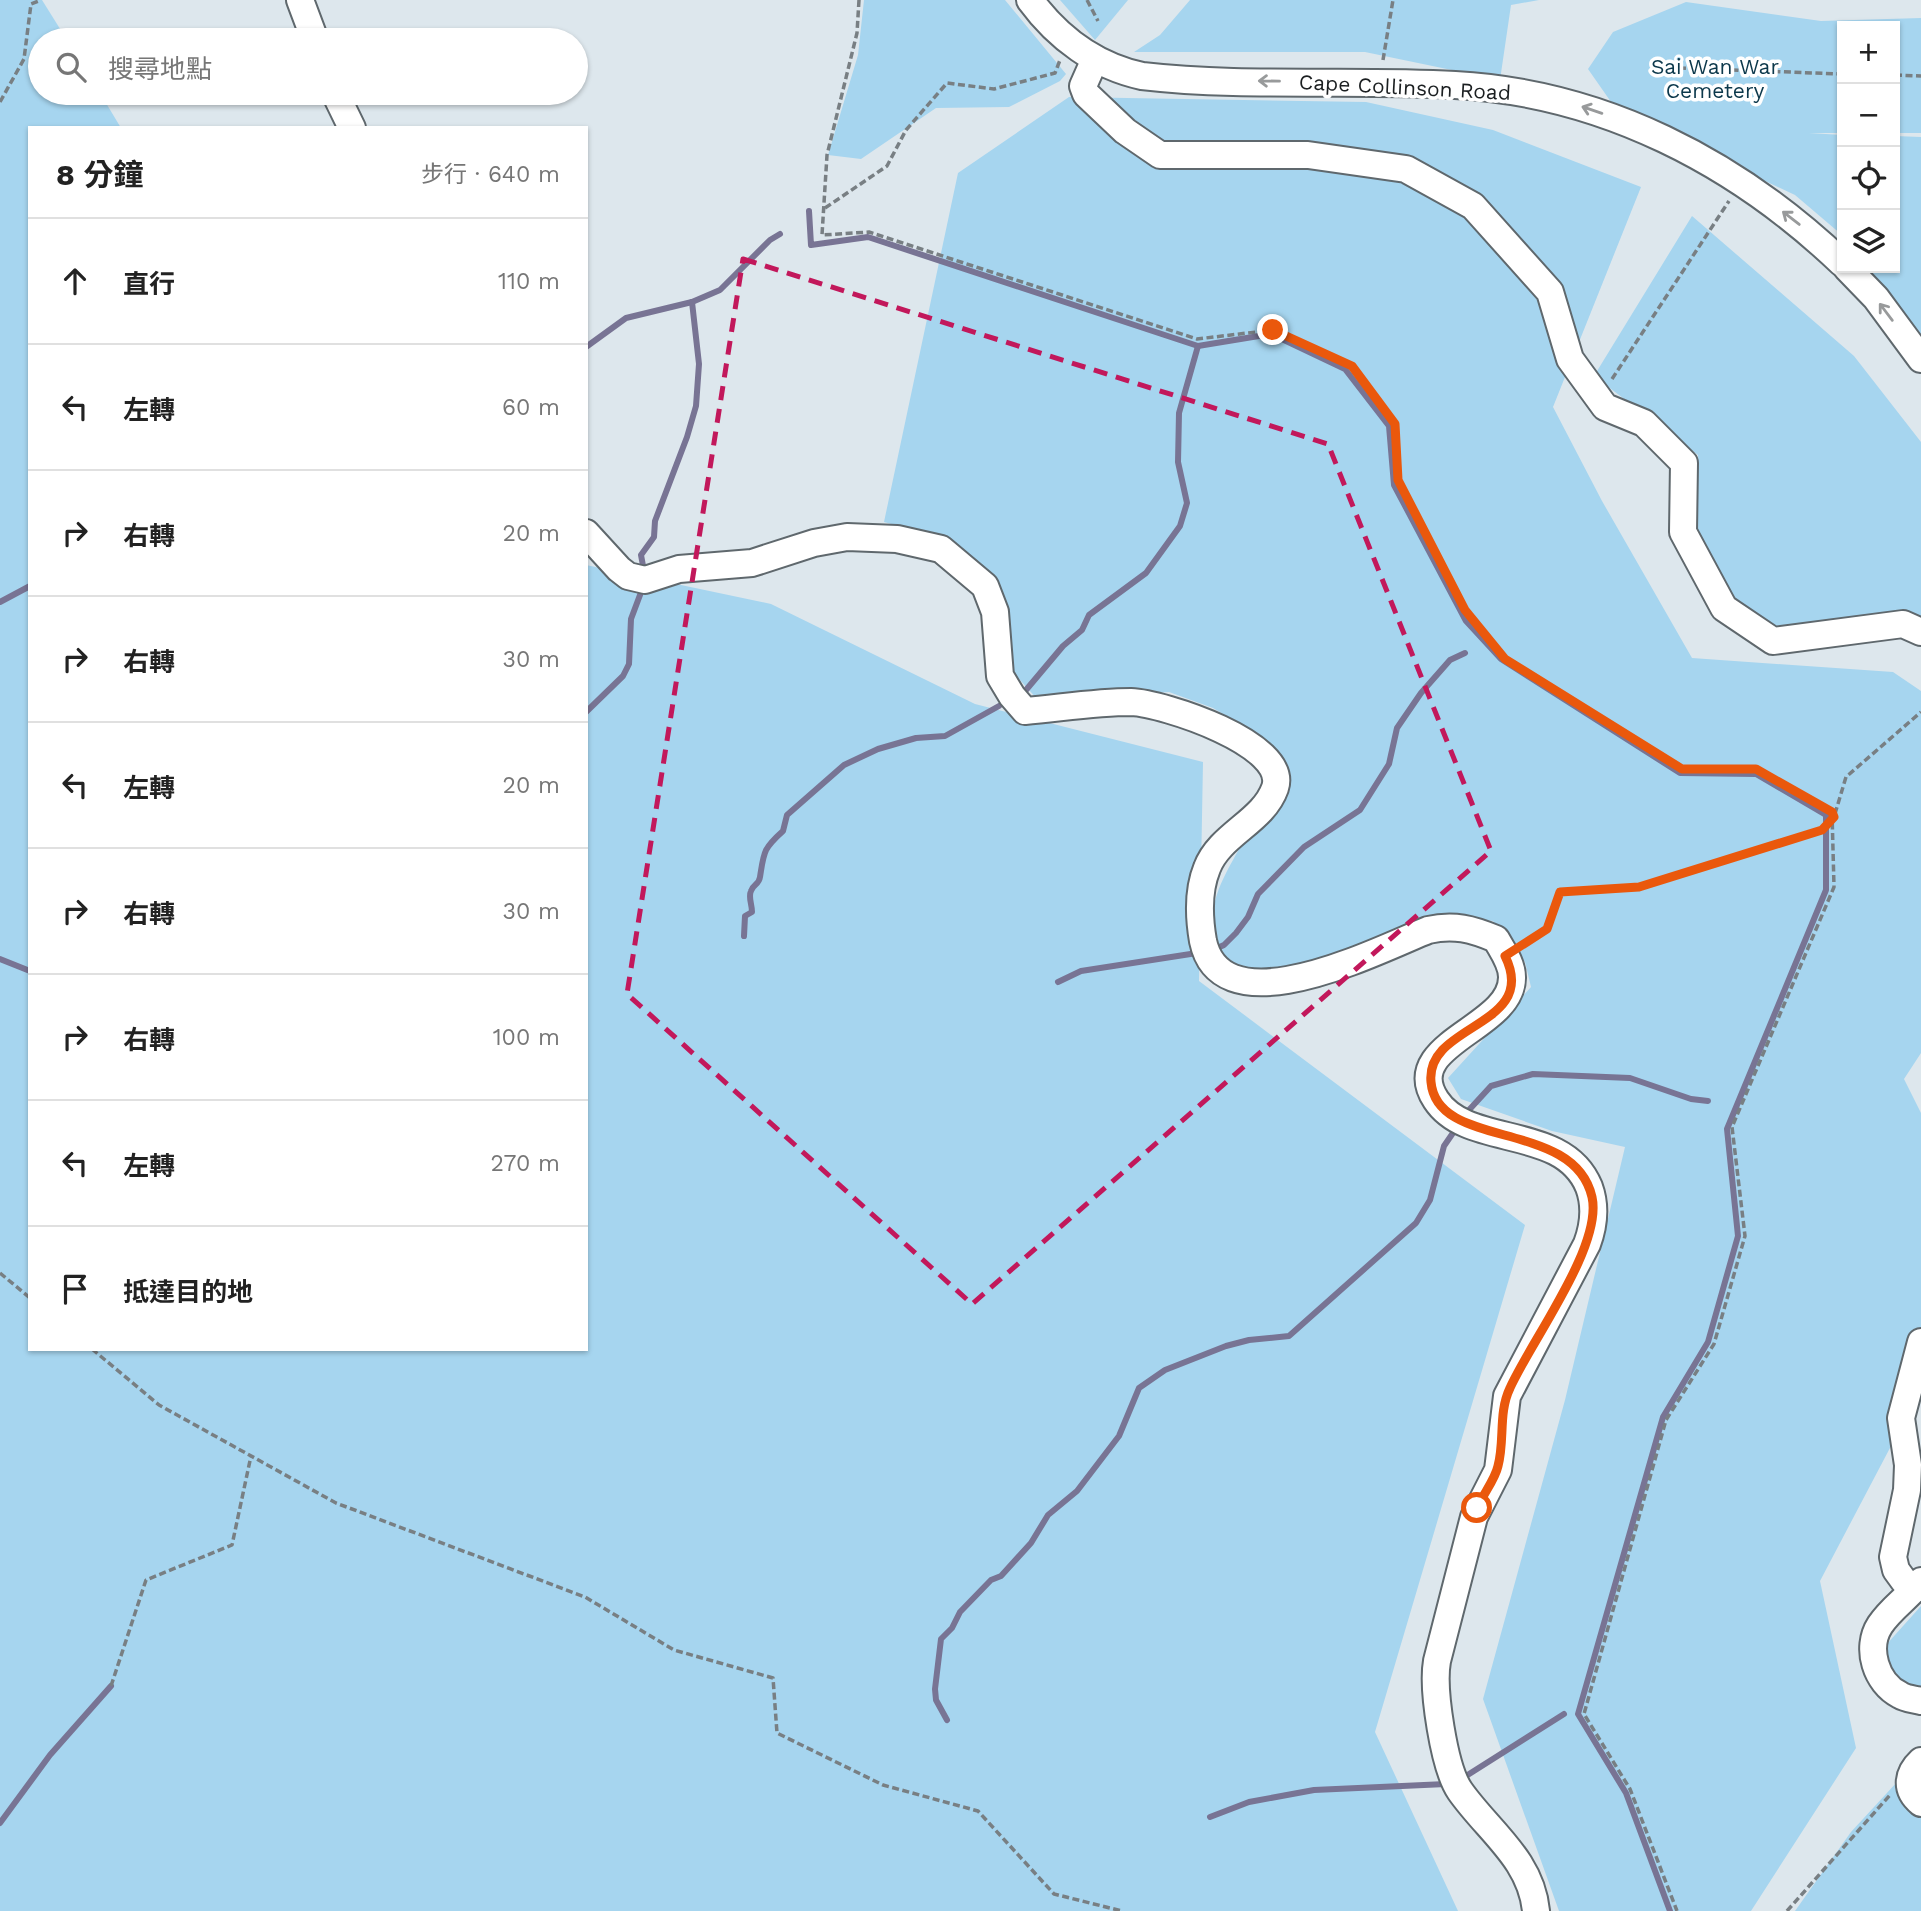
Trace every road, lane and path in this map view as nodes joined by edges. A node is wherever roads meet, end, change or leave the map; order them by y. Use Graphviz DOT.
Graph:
graph roads {
  1 [pos="41,0"];
  2 [pos="300,0"];
  3 [pos="859,0"];
  4 [pos="1030,0"];
  5 [pos="1087,0"];
  6 [pos="1393,0"];
  7 [pos="1098,21"];
  8 [pos="310,28"];
  9 [pos="1095,59"];
  10 [pos="1059,61"];
  11 [pos="1679,68"];
  12 [pos="1837,74"];
  13 [pos="1900,75"];
  14 [pos="1921,76"];
  15 [pos="1379,83"];
  16 [pos="0,102"];
  17 [pos="341,105"];
  18 [pos="351,126"];
  19 [pos="1742,182"];
  20 [pos="825,208"];
  21 [pos="1837,259"];
  22 [pos="1852,273"];
  23 [pos="1921,359"];
  24 [pos="1599,399"];
  25 [pos="588,535"];
  26 [pos="1921,632"];
  27 [pos="1921,712"];
  28 [pos="1834,817"];
  29 [pos="1505,956"];
  30 [pos="0,1273"];
  31 [pos="28,1296"];
  32 [pos="1921,1342"];
  33 [pos="94,1351"];
  34 [pos="251,1456"];
  35 [pos="1918,1585"];
  36 [pos="111,1686"];
  37 [pos="1921,1700"];
  38 [pos="1917,1766"];
  39 [pos="1921,1802"];
  40 [pos="1122,1911"];
  41 [pos="1536,1911"];
  42 [pos="1677,1911"];
  43 [pos="1787,1911"];
  1 -- 16 [label="path"];
  2 -- 8 [label="street"];
  3 -- 20 [label="path"];
  4 -- 9 [label="street, Cape Collinson Road"];
  5 -- 7 [label="path"];
  6 -- 15 [label="path"];
  15 -- 9 [label="street, Cape Collinson Road, one-way"];
  9 -- 24 [label="street"];
  10 -- 20 [label="path"];
  11 -- 12 [label="path"];
  13 -- 14 [label="path"];
  19 -- 15 [label="street, Cape Collinson Road, one-way"];
  17 -- 18 [label="street"];
  21 -- 19 [label="street, Cape Collinson Road, one-way"];
  19 -- 24 [label="path"];
  20 -- 28 [label="path"];
  23 -- 22 [label="street, one-way"];
  24 -- 26 [label="street"];
  25 -- 29 [label="street"];
  27 -- 28 [label="path"];
  28 -- 29 [label="path"];
  28 -- 42 [label="path"];
  29 -- 41 [label="street"];
  30 -- 31 [label="path"];
  32 -- 35 [label="street"];
  33 -- 34 [label="path"];
  34 -- 36 [label="path"];
  34 -- 40 [label="path"];
  35 -- 37 [label="street"];
  38 -- 39 [label="street"];
  38 -- 43 [label="path"];
}
